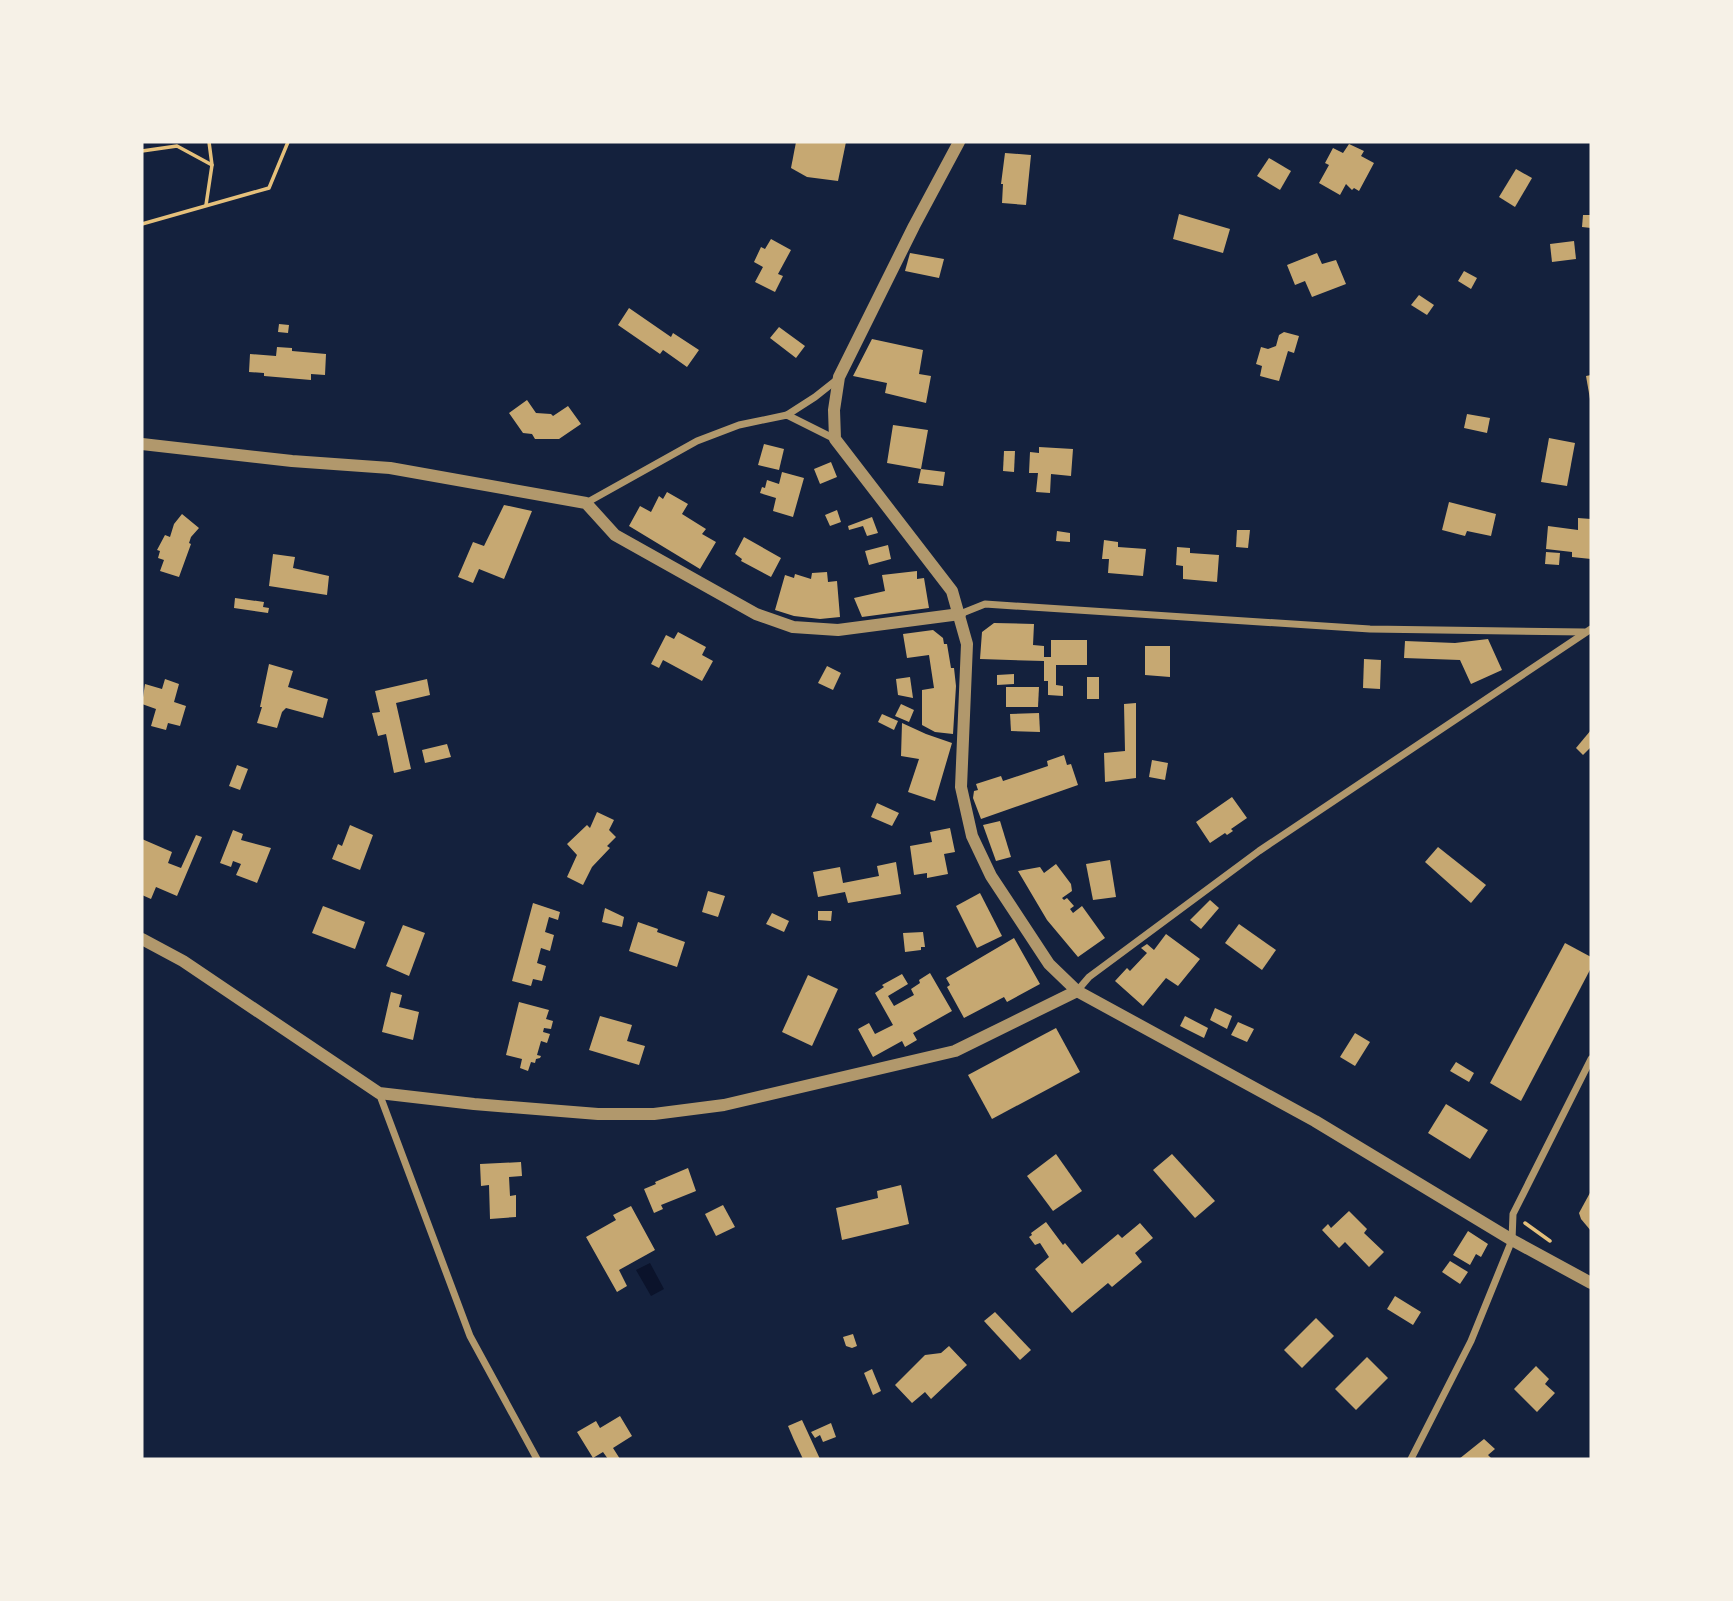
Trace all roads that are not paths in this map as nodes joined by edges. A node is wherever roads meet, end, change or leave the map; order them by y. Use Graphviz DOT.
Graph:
graph roads {
  1 [pos="959,142"];
  2 [pos="839,377"];
  3 [pos="787,415"];
  4 [pos="835,439"];
  5 [pos="142,444"];
  6 [pos="586,503"];
  7 [pos="960,614"];
  8 [pos="1588,631"];
  9 [pos="142,939"];
  10 [pos="1077,991"];
  11 [pos="1591,1059"];
  12 [pos="379,1093"];
  13 [pos="1512,1240"];
  14 [pos="1591,1283"];
  15 [pos="537,1459"];
  16 [pos="1411,1459"];
  1 -- 2 [label="street"];
  2 -- 3 [label="street"];
  2 -- 4 [label="street"];
  3 -- 4 [label="street"];
  3 -- 6 [label="street"];
  4 -- 7 [label="street"];
  5 -- 6 [label="street"];
  6 -- 7 [label="street"];
  7 -- 8 [label="street"];
  7 -- 10 [label="street"];
  8 -- 10 [label="street"];
  9 -- 12 [label="street"];
  10 -- 12 [label="street"];
  10 -- 13 [label="street"];
  11 -- 13 [label="street"];
  12 -- 15 [label="street"];
  13 -- 14 [label="street"];
  13 -- 16 [label="street"];
}
